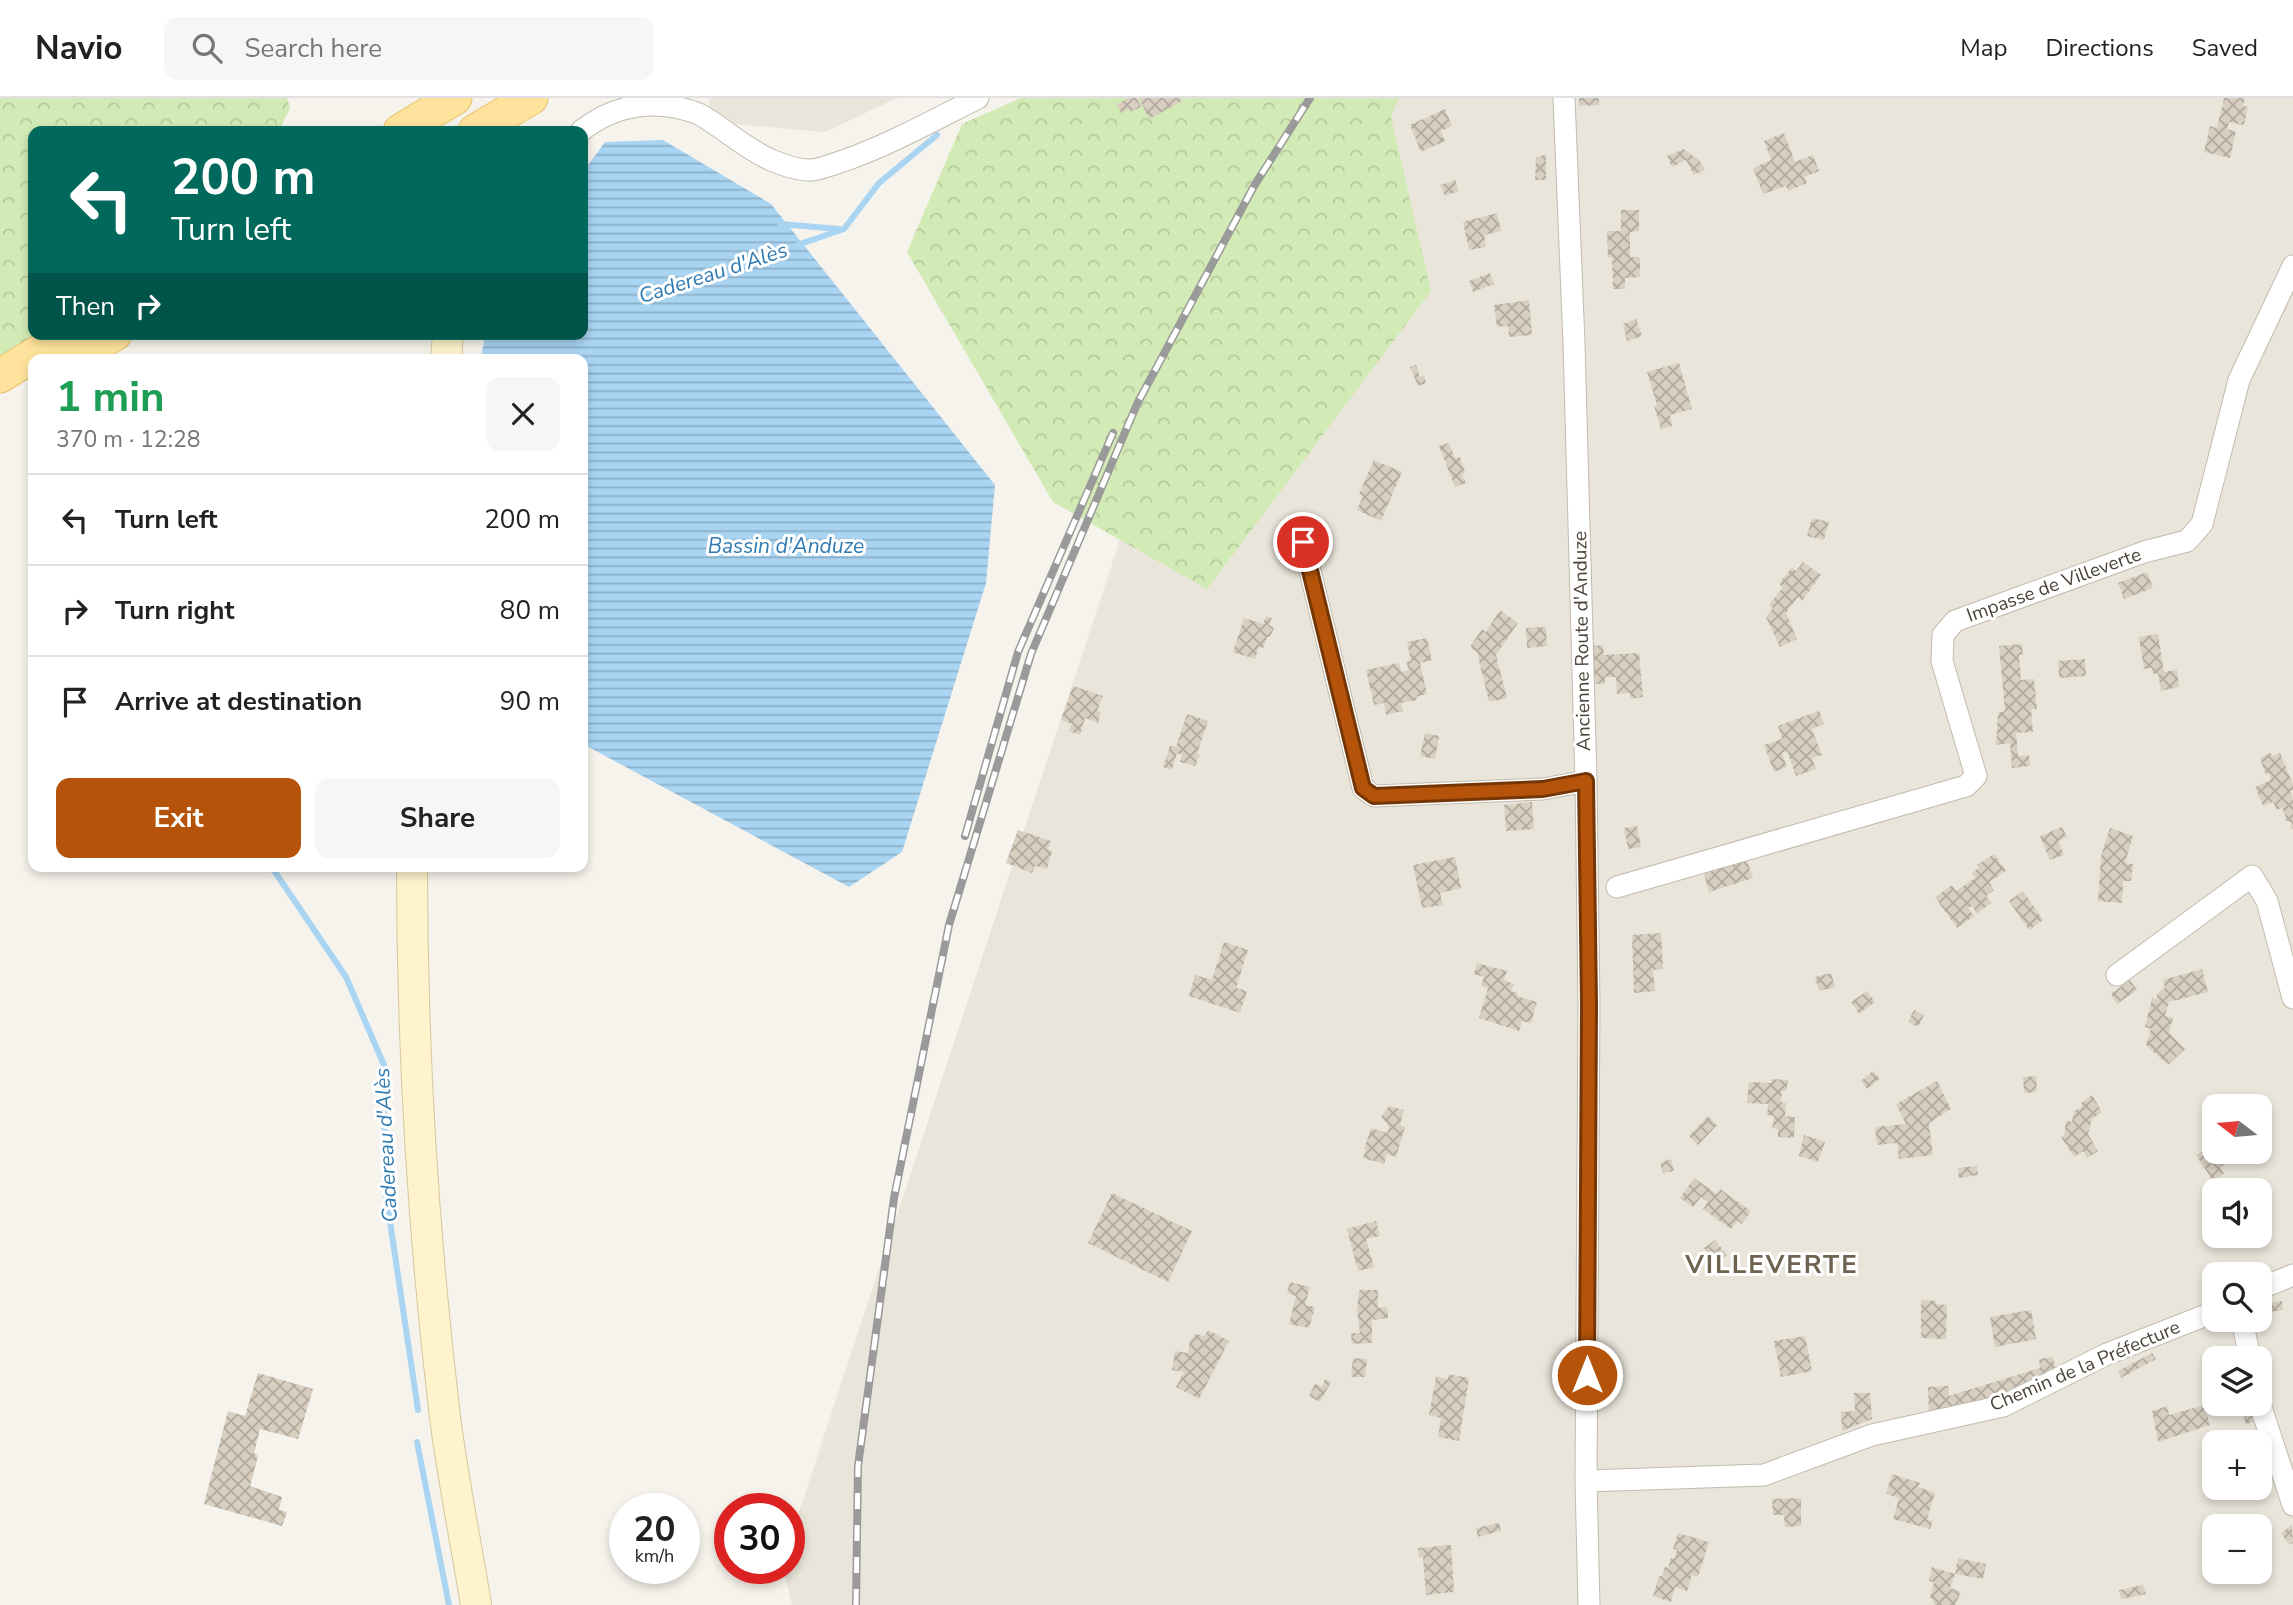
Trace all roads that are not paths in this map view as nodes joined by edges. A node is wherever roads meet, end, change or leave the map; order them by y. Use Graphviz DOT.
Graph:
graph roads {
  1 [pos="455,98"];
  2 [pos="531,98"];
  3 [pos="978,98"];
  4 [pos="1564,98"];
  5 [pos="412,126"];
  6 [pos="489,126"];
  7 [pos="588,126"];
  8 [pos="2293,266"];
  9 [pos="58,340"];
  10 [pos="104,340"];
  11 [pos="36,354"];
  12 [pos="79,354"];
  13 [pos="28,359"];
  14 [pos="0,376"];
  15 [pos="28,383"];
  16 [pos="0,400"];
  17 [pos="1303,542"];
  18 [pos="1586,781"];
  19 [pos="412,872"];
  20 [pos="1617,887"];
  21 [pos="2117,975"];
  22 [pos="2293,998"];
  23 [pos="2293,1275"];
  24 [pos="2272,1284"];
  25 [pos="2202,1317"];
  26 [pos="2264,1416"];
  27 [pos="1586,1481"];
  28 [pos="2293,1504"];
  29 [pos="476,1605"];
  30 [pos="1589,1605"];
  1 -- 5 [label="main road"];
  2 -- 6 [label="main road"];
  3 -- 7 [label="street"];
  4 -- 18 [label="street, Ancienne Route d'Anduze"];
  8 -- 20 [label="street, Impasse de Villeverte"];
  9 -- 11 [label="main road"];
  10 -- 12 [label="main road"];
  13 -- 14 [label="main road"];
  15 -- 16 [label="main road"];
  17 -- 18 [label="street"];
  18 -- 27 [label="street, Ancienne Route d'Anduze"];
  19 -- 29 [label="main road"];
  21 -- 22 [label="street"];
  23 -- 24 [label="street"];
  25 -- 27 [label="street, Chemin de la Préfecture"];
  26 -- 28 [label="street"];
  27 -- 30 [label="street, Ancienne Route d'Anduze"];
}
